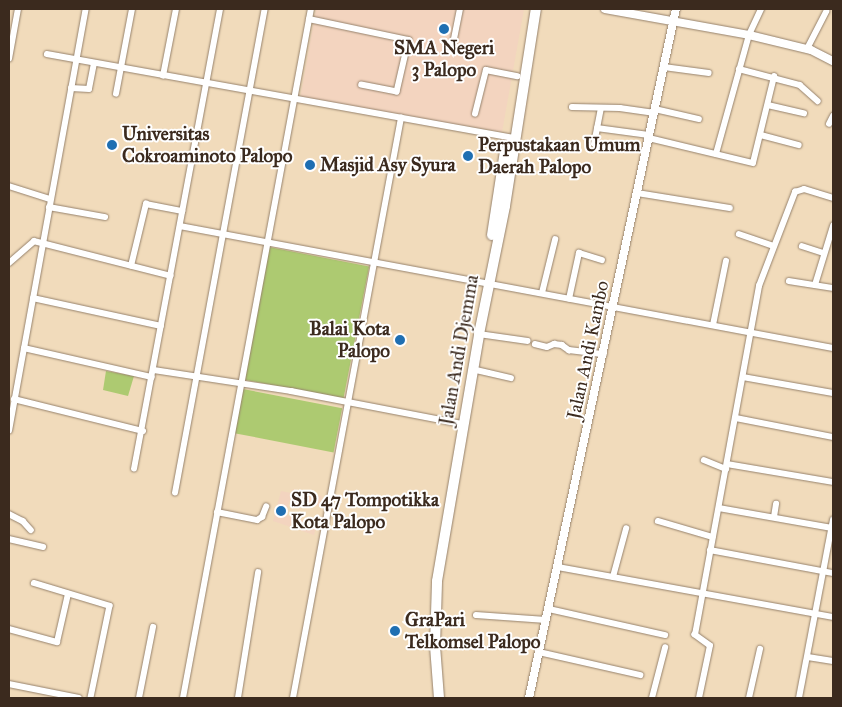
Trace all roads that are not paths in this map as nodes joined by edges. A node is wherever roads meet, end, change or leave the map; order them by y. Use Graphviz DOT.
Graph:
graph roads {
  1 [pos="18,9"];
  2 [pos="86,9"];
  3 [pos="132,9"];
  4 [pos="176,9"];
  5 [pos="220,9"];
  6 [pos="265,9"];
  7 [pos="311,9"];
  8 [pos="460,9"];
  9 [pos="530,9"];
  10 [pos="536,9"];
  11 [pos="605,9"];
  12 [pos="676,9"];
  13 [pos="761,9"];
  14 [pos="826,12"];
  15 [pos="309,19"];
  16 [pos="674,20"];
  17 [pos="749,35"];
  18 [pos="452,49"];
  19 [pos="807,49"];
  20 [pos="46,54"];
  21 [pos="9,59"];
  22 [pos="77,59"];
  23 [pos="833,61"];
  24 [pos="94,63"];
  25 [pos="664,67"];
  26 [pos="121,68"];
  27 [pos="739,68"];
  28 [pos="709,73"];
  29 [pos="163,76"];
  30 [pos="517,76"];
  31 [pos="774,78"];
  32 [pos="206,84"];
  33 [pos="362,85"];
  34 [pos="71,88"];
  35 [pos="248,92"];
  36 [pos="116,94"];
  37 [pos="293,101"];
  38 [pos="818,102"];
  39 [pos="768,105"];
  40 [pos="572,107"];
  41 [pos="601,110"];
  42 [pos="655,111"];
  43 [pos="475,114"];
  44 [pos="804,114"];
  45 [pos="833,116"];
  46 [pos="401,118"];
  47 [pos="699,119"];
  48 [pos="829,124"];
  49 [pos="597,128"];
  50 [pos="761,135"];
  51 [pos="649,136"];
  52 [pos="510,138"];
  53 [pos="594,144"];
  54 [pos="799,145"];
  55 [pos="716,154"];
  56 [pos="9,186"];
  57 [pos="637,193"];
  58 [pos="50,198"];
  59 [pos="833,198"];
  60 [pos="49,207"];
  61 [pos="730,208"];
  62 [pos="182,211"];
  63 [pos="105,217"];
  64 [pos="180,226"];
  65 [pos="833,226"];
  66 [pos="222,234"];
  67 [pos="738,234"];
  68 [pos="555,240"];
  69 [pos="267,242"];
  70 [pos="42,244"];
  71 [pos="773,246"];
  72 [pos="802,246"];
  73 [pos="824,253"];
  74 [pos="602,260"];
  75 [pos="726,261"];
  76 [pos="376,262"];
  77 [pos="9,263"];
  78 [pos="132,266"];
  79 [pos="171,276"];
  80 [pos="789,280"];
  81 [pos="486,282"];
  82 [pos="815,285"];
  83 [pos="833,288"];
  84 [pos="542,294"];
  85 [pos="33,298"];
  86 [pos="569,299"];
  87 [pos="613,308"];
  88 [pos="714,325"];
  89 [pos="161,326"];
  90 [pos="749,332"];
  91 [pos="478,334"];
  92 [pos="528,341"];
  93 [pos="535,344"];
  94 [pos="24,348"];
  95 [pos="833,348"];
  96 [pos="604,354"];
  97 [pos="472,369"];
  98 [pos="153,373"];
  99 [pos="743,377"];
  100 [pos="196,378"];
  101 [pos="511,378"];
  102 [pos="240,383"];
  103 [pos="833,393"];
  104 [pos="14,398"];
  105 [pos="349,403"];
  106 [pos="11,408"];
  107 [pos="736,418"];
  108 [pos="460,424"];
  109 [pos="9,428"];
  110 [pos="143,431"];
  111 [pos="833,437"];
  112 [pos="704,460"];
  113 [pos="727,467"];
  114 [pos="134,469"];
  115 [pos="833,482"];
  116 [pos="175,493"];
  117 [pos="776,504"];
  118 [pos="266,507"];
  119 [pos="719,508"];
  120 [pos="217,512"];
  121 [pos="9,514"];
  122 [pos="774,517"];
  123 [pos="833,520"];
  124 [pos="658,521"];
  125 [pos="833,528"];
  126 [pos="626,529"];
  127 [pos="31,530"];
  128 [pos="713,537"];
  129 [pos="9,539"];
  130 [pos="43,547"];
  131 [pos="710,550"];
  132 [pos="558,567"];
  133 [pos="824,571"];
  134 [pos="258,573"];
  135 [pos="833,573"];
  136 [pos="613,577"];
  137 [pos="34,583"];
  138 [pos="702,593"];
  139 [pos="68,594"];
  140 [pos="549,610"];
  141 [pos="815,614"];
  142 [pos="476,615"];
  143 [pos="833,617"];
  144 [pos="546,620"];
  145 [pos="153,627"];
  146 [pos="9,629"];
  147 [pos="665,634"];
  148 [pos="665,648"];
  149 [pos="760,649"];
  150 [pos="539,652"];
  151 [pos="808,656"];
  152 [pos="833,661"];
  153 [pos="640,675"];
  154 [pos="9,684"];
  155 [pos="79,698"];
  156 [pos="91,698"];
  157 [pos="139,698"];
  158 [pos="183,698"];
  159 [pos="238,698"];
  160 [pos="293,698"];
  161 [pos="433,698"];
  162 [pos="439,698"];
  163 [pos="529,698"];
  164 [pos="652,698"];
  165 [pos="699,698"];
  166 [pos="749,698"];
  167 [pos="799,698"];
  1 -- 21 [label="street"];
  2 -- 22 [label="street"];
  3 -- 26 [label="street"];
  4 -- 29 [label="street"];
  5 -- 32 [label="street"];
  6 -- 35 [label="street"];
  7 -- 15 [label="street"];
  8 -- 18 [label="street"];
  9 -- 30 [label="highway, Jalan Andi Djemma"];
  10 -- 52 [label="highway, Jalan Andi Djemma"];
  11 -- 16 [label="street"];
  12 -- 16 [label="street, Jalan Andi Kambo"];
  13 -- 17 [label="street"];
  14 -- 19 [label="street"];
  15 -- 33 [label="street"];
  15 -- 37 [label="street"];
  16 -- 17 [label="street"];
  16 -- 25 [label="street, Jalan Andi Kambo"];
  17 -- 19 [label="street"];
  17 -- 27 [label="street"];
  19 -- 23 [label="street"];
  20 -- 22 [label="street"];
  22 -- 24 [label="street"];
  22 -- 34 [label="street"];
  24 -- 26 [label="street"];
  24 -- 34 [label="street"];
  25 -- 28 [label="street"];
  25 -- 42 [label="street, Jalan Andi Kambo"];
  26 -- 29 [label="street"];
  26 -- 36 [label="street"];
  27 -- 31 [label="street"];
  27 -- 55 [label="street"];
  29 -- 32 [label="street"];
  30 -- 43 [label="street"];
  30 -- 52 [label="highway, Jalan Andi Djemma"];
  31 -- 38 [label="street"];
  31 -- 39 [label="street"];
  32 -- 35 [label="street"];
  32 -- 62 [label="street"];
  34 -- 58 [label="street"];
  35 -- 37 [label="street"];
  35 -- 66 [label="street"];
  37 -- 46 [label="street"];
  37 -- 69 [label="street"];
  39 -- 44 [label="street"];
  39 -- 50 [label="street"];
  40 -- 41 [label="street"];
  41 -- 42 [label="street"];
  41 -- 49 [label="street"];
  42 -- 47 [label="street"];
  42 -- 51 [label="street, Jalan Andi Kambo"];
  45 -- 48 [label="street"];
  46 -- 52 [label="street"];
  46 -- 76 [label="street"];
  49 -- 51 [label="street"];
  49 -- 53 [label="street"];
  50 -- 54 [label="street"];
  50 -- 55 [label="street"];
  51 -- 55 [label="street"];
  51 -- 57 [label="street, Jalan Andi Kambo"];
  52 -- 81 [label="highway, Jalan Andi Djemma"];
  56 -- 58 [label="street"];
  57 -- 61 [label="street"];
  57 -- 87 [label="street, Jalan Andi Kambo"];
  58 -- 60 [label="street"];
  59 -- 71 [label="street"];
  60 -- 63 [label="street"];
  60 -- 70 [label="street"];
  62 -- 64 [label="street"];
  62 -- 78 [label="street"];
  64 -- 66 [label="street"];
  64 -- 79 [label="street"];
  65 -- 73 [label="street"];
  66 -- 69 [label="street"];
  66 -- 100 [label="street"];
  67 -- 71 [label="street"];
  68 -- 84 [label="street"];
  69 -- 76 [label="street"];
  69 -- 102 [label="street"];
  70 -- 77 [label="street"];
  70 -- 78 [label="street"];
  70 -- 85 [label="street"];
  71 -- 90 [label="street"];
  72 -- 73 [label="street"];
  73 -- 82 [label="street"];
  74 -- 86 [label="street"];
  75 -- 88 [label="street"];
  76 -- 81 [label="street"];
  76 -- 105 [label="street"];
  78 -- 79 [label="street"];
  79 -- 89 [label="street"];
  80 -- 82 [label="street"];
  81 -- 84 [label="street"];
  81 -- 91 [label="highway, Jalan Andi Djemma"];
  81 -- 108 [label="highway, Jalan Andi Djemma"];
  82 -- 83 [label="street"];
  84 -- 86 [label="street"];
  85 -- 89 [label="street"];
  85 -- 94 [label="street"];
  86 -- 87 [label="street"];
  87 -- 88 [label="street"];
  87 -- 96 [label="street, Jalan Andi Kambo"];
  88 -- 90 [label="street"];
  89 -- 98 [label="street"];
  90 -- 95 [label="street"];
  90 -- 99 [label="street"];
  91 -- 92 [label="street"];
  91 -- 97 [label="highway, Jalan Andi Djemma"];
  93 -- 96 [label="street"];
  94 -- 98 [label="street"];
  94 -- 104 [label="street"];
  96 -- 132 [label="street, Jalan Andi Kambo"];
  97 -- 101 [label="street"];
  97 -- 108 [label="highway, Jalan Andi Djemma"];
  98 -- 100 [label="street"];
  98 -- 110 [label="street"];
  99 -- 103 [label="street"];
  99 -- 107 [label="street"];
  100 -- 102 [label="street"];
  100 -- 116 [label="street"];
  102 -- 105 [label="street"];
  102 -- 120 [label="street"];
  104 -- 106 [label="street"];
  104 -- 110 [label="street"];
  105 -- 108 [label="street"];
  105 -- 160 [label="street"];
  106 -- 109 [label="street"];
  107 -- 111 [label="street"];
  107 -- 113 [label="street"];
  108 -- 161 [label="highway, Jalan Andi Djemma"];
  108 -- 162 [label="highway, Jalan Andi Djemma"];
  110 -- 114 [label="street"];
  112 -- 113 [label="street"];
  113 -- 115 [label="street"];
  113 -- 119 [label="street"];
  117 -- 122 [label="street"];
  118 -- 120 [label="street"];
  119 -- 122 [label="street"];
  119 -- 128 [label="street"];
  120 -- 158 [label="street"];
  121 -- 127 [label="street"];
  122 -- 125 [label="street"];
  123 -- 125 [label="street"];
  124 -- 128 [label="street"];
  125 -- 133 [label="street"];
  126 -- 136 [label="street"];
  128 -- 131 [label="street"];
  129 -- 130 [label="street"];
  131 -- 133 [label="street"];
  131 -- 138 [label="street"];
  132 -- 136 [label="street"];
  132 -- 140 [label="street, Jalan Andi Kambo"];
  133 -- 135 [label="street"];
  133 -- 141 [label="street"];
  134 -- 159 [label="street"];
  136 -- 138 [label="street"];
  137 -- 139 [label="street"];
  138 -- 141 [label="street"];
  138 -- 165 [label="street"];
  139 -- 146 [label="street"];
  139 -- 156 [label="street"];
  140 -- 144 [label="street, Jalan Andi Kambo"];
  140 -- 147 [label="street"];
  141 -- 143 [label="street"];
  141 -- 151 [label="street"];
  142 -- 144 [label="street"];
  144 -- 150 [label="street, Jalan Andi Kambo"];
  145 -- 157 [label="street"];
  148 -- 164 [label="street"];
  149 -- 166 [label="street"];
  150 -- 153 [label="street"];
  150 -- 163 [label="street, Jalan Andi Kambo"];
  151 -- 152 [label="street"];
  151 -- 167 [label="street"];
  154 -- 155 [label="street"];
}
